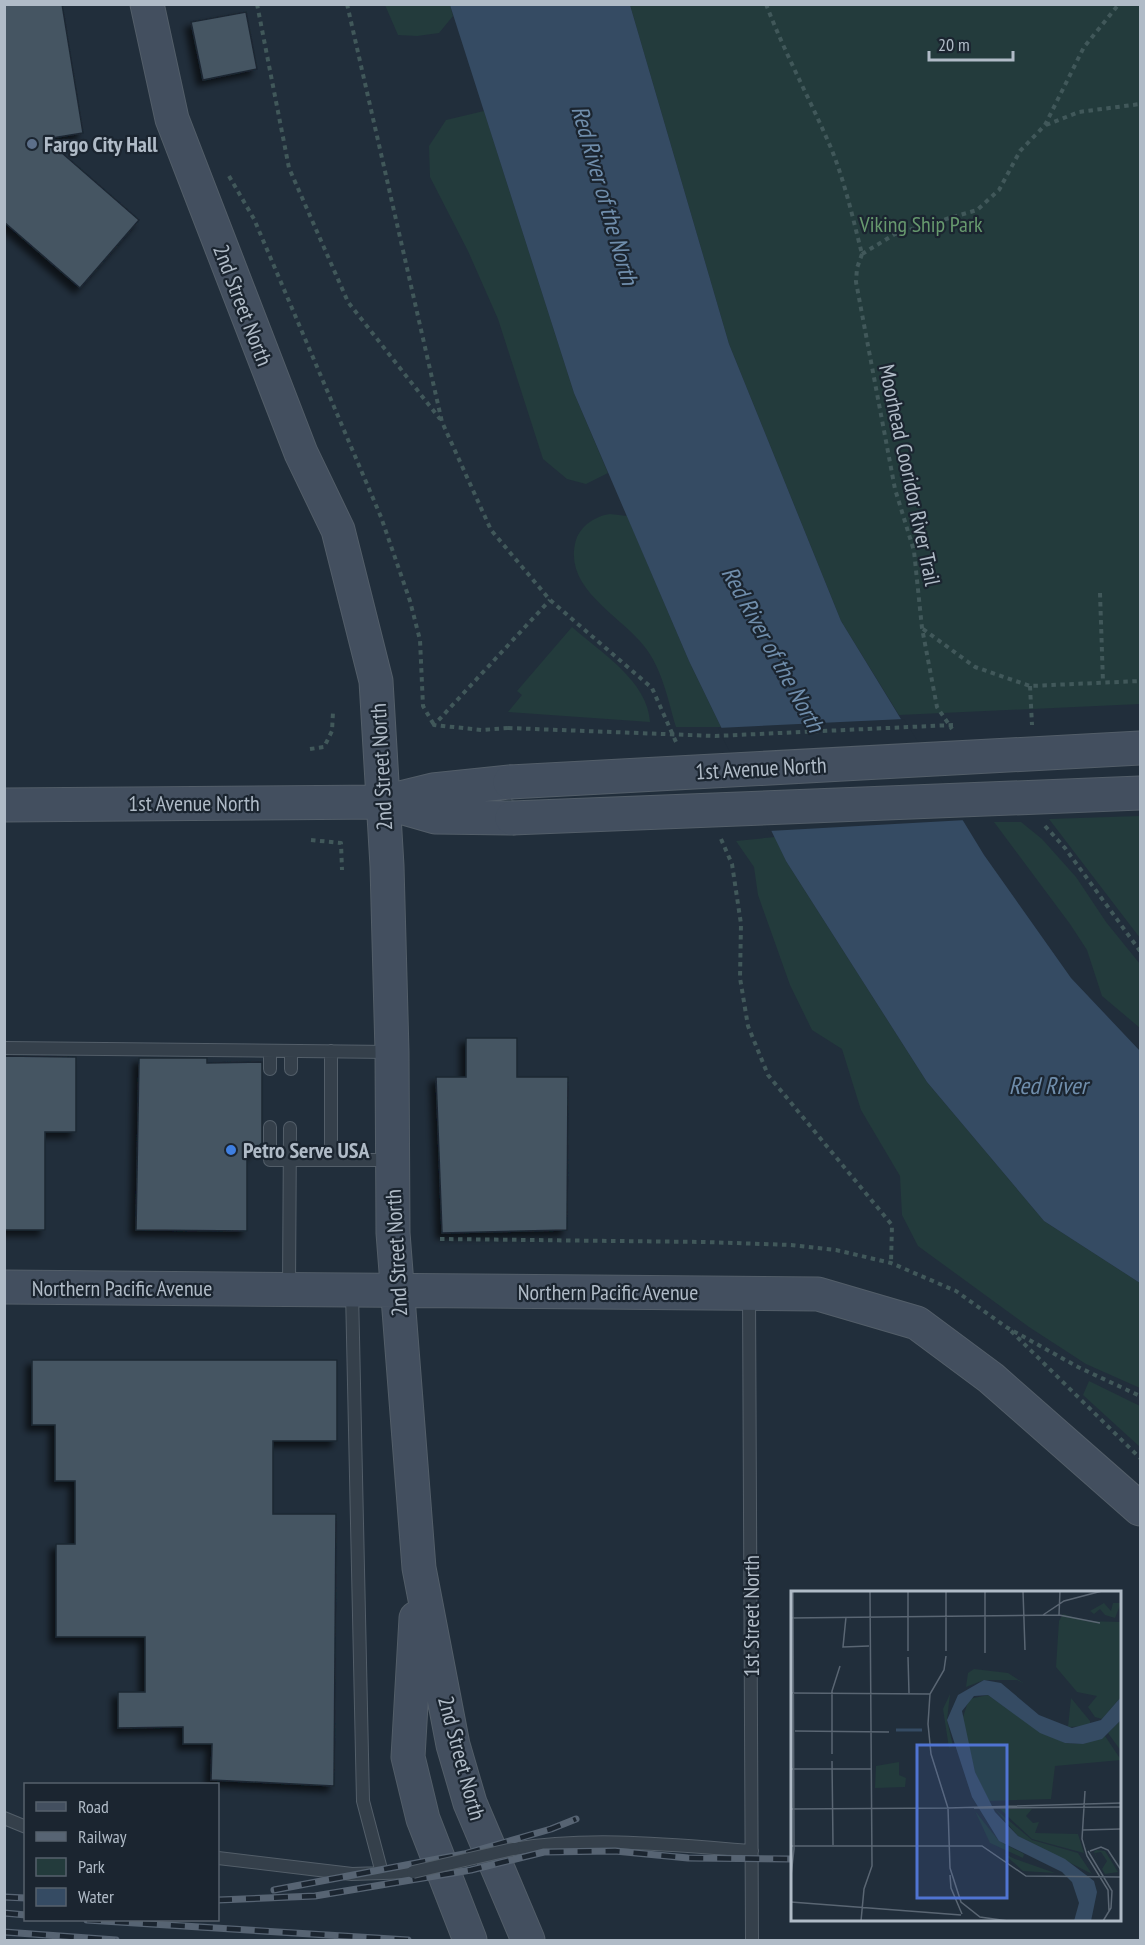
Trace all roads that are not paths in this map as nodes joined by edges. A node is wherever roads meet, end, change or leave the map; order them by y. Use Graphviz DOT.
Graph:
graph roads {
  1 [pos="147,4"];
  2 [pos="1140,748"];
  3 [pos="1140,793"];
  4 [pos="384,802"];
  5 [pos="4,805"];
  6 [pos="4,1048"];
  7 [pos="270,1051"];
  8 [pos="291,1051"];
  9 [pos="331,1051"];
  10 [pos="392,1052"];
  11 [pos="270,1069"];
  12 [pos="291,1069"];
  13 [pos="270,1127"];
  14 [pos="290,1128"];
  15 [pos="290,1160"];
  16 [pos="332,1160"];
  17 [pos="393,1160"];
  18 [pos="4,1287"];
  19 [pos="288,1289"];
  20 [pos="352,1290"];
  21 [pos="397,1290"];
  22 [pos="749,1292"];
  23 [pos="1140,1509"];
  24 [pos="419,1568"];
  25 [pos="4,1818"];
  26 [pos="24,1826"];
  27 [pos="752,1851"];
  28 [pos="219,1858"];
  29 [pos="382,1873"];
  30 [pos="470,1941"];
  31 [pos="528,1941"];
  32 [pos="752,1941"];
  1 -- 4 [label="main road, 2nd Street North"];
  2 -- 4 [label="main road, 1st Avenue North, bridge"];
  3 -- 4 [label="main road, 1st Avenue North, bridge"];
  4 -- 5 [label="main road, 1st Avenue North"];
  4 -- 10 [label="main road, 2nd Street North"];
  6 -- 7 [label="lane"];
  7 -- 8 [label="lane"];
  7 -- 11 [label="lane"];
  8 -- 9 [label="lane"];
  8 -- 12 [label="lane"];
  9 -- 10 [label="lane"];
  9 -- 16 [label="lane"];
  10 -- 17 [label="main road, 2nd Street North"];
  13 -- 15 [label="lane"];
  14 -- 15 [label="lane"];
  15 -- 16 [label="lane"];
  15 -- 19 [label="lane"];
  16 -- 17 [label="lane"];
  17 -- 21 [label="main road, 2nd Street North"];
  18 -- 19 [label="main road, Northern Pacific Avenue"];
  19 -- 20 [label="main road, Northern Pacific Avenue"];
  20 -- 21 [label="main road, Northern Pacific Avenue"];
  20 -- 29 [label="lane"];
  21 -- 22 [label="main road, Northern Pacific Avenue"];
  21 -- 24 [label="main road, 2nd Street North"];
  22 -- 23 [label="main road, Northern Pacific Avenue"];
  22 -- 27 [label="lane, 1st Street North"];
  24 -- 30 [label="main road, 2nd Street North"];
  24 -- 31 [label="main road, 2nd Street North"];
  25 -- 26 [label="lane"];
  27 -- 29 [label="lane, bridge"];
  27 -- 32 [label="lane, 1st Street North"];
  28 -- 29 [label="lane"];
}
